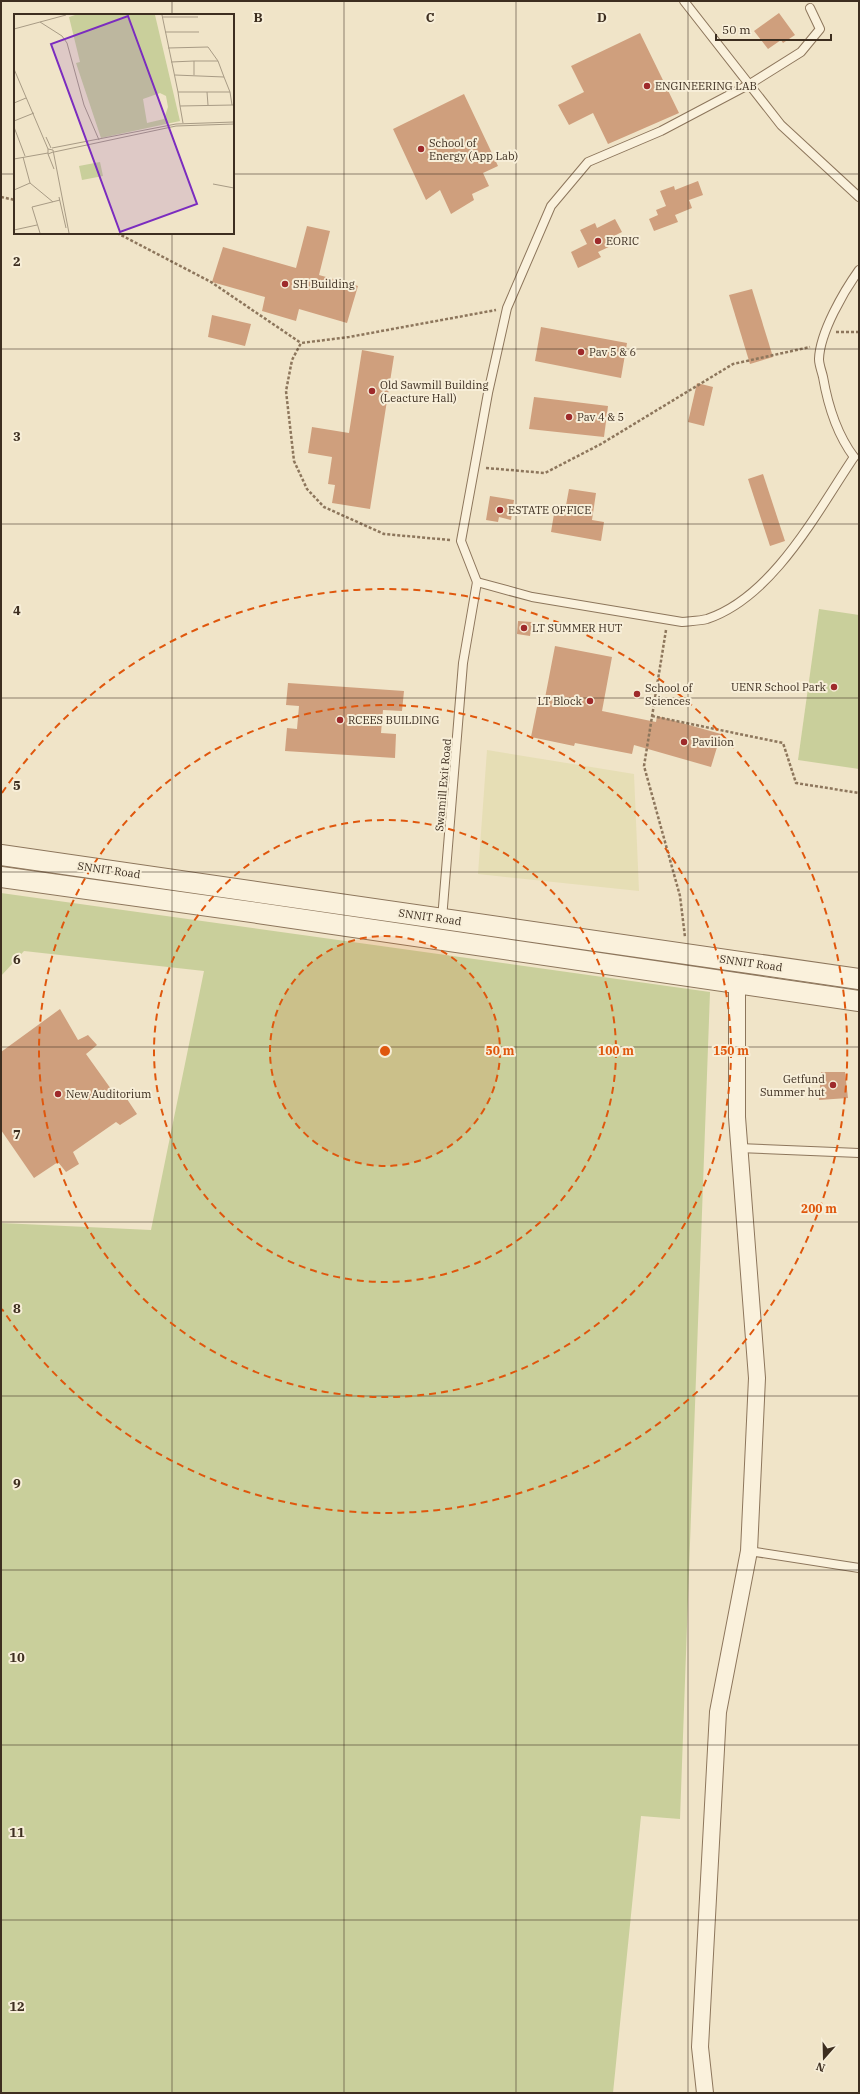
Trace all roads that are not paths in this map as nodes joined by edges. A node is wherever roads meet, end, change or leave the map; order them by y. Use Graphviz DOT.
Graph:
graph roads {
  1 [pos="684,1"];
  2 [pos="810,8"];
  3 [pos="750,84"];
  4 [pos="859,197"];
  5 [pos="859,270"];
  6 [pos="856,457"];
  7 [pos="477,582"];
  8 [pos="1,855"];
  9 [pos="1,878"];
  10 [pos="442,919"];
  11 [pos="486,925"];
  12 [pos="516,930"];
  13 [pos="485,945"];
  14 [pos="514,950"];
  15 [pos="859,979"];
  16 [pos="738,983"];
  17 [pos="859,1000"];
  18 [pos="738,1148"];
  19 [pos="859,1153"];
  20 [pos="749,1552"];
  21 [pos="859,1568"];
  22 [pos="706,2093"];
  1 -- 3 [label="lane"];
  2 -- 3 [label="lane"];
  3 -- 4 [label="lane"];
  3 -- 7 [label="lane"];
  5 -- 6 [label="lane"];
  6 -- 7 [label="lane"];
  7 -- 10 [label="lane, Swamill Exit Road"];
  8 -- 10 [label="street, SNNIT Road"];
  9 -- 13 [label="street, SNNIT Road"];
  10 -- 11 [label="street, SNNIT Road"];
  11 -- 12 [label="street, SNNIT Road"];
  11 -- 13 [label="street"];
  12 -- 14 [label="street"];
  12 -- 15 [label="street, SNNIT Road"];
  13 -- 14 [label="street, SNNIT Road"];
  14 -- 16 [label="street, SNNIT Road"];
  16 -- 17 [label="street, SNNIT Road"];
  16 -- 18 [label="street"];
  18 -- 19 [label="lane"];
  18 -- 20 [label="street"];
  20 -- 21 [label="lane"];
  20 -- 22 [label="street"];
}
